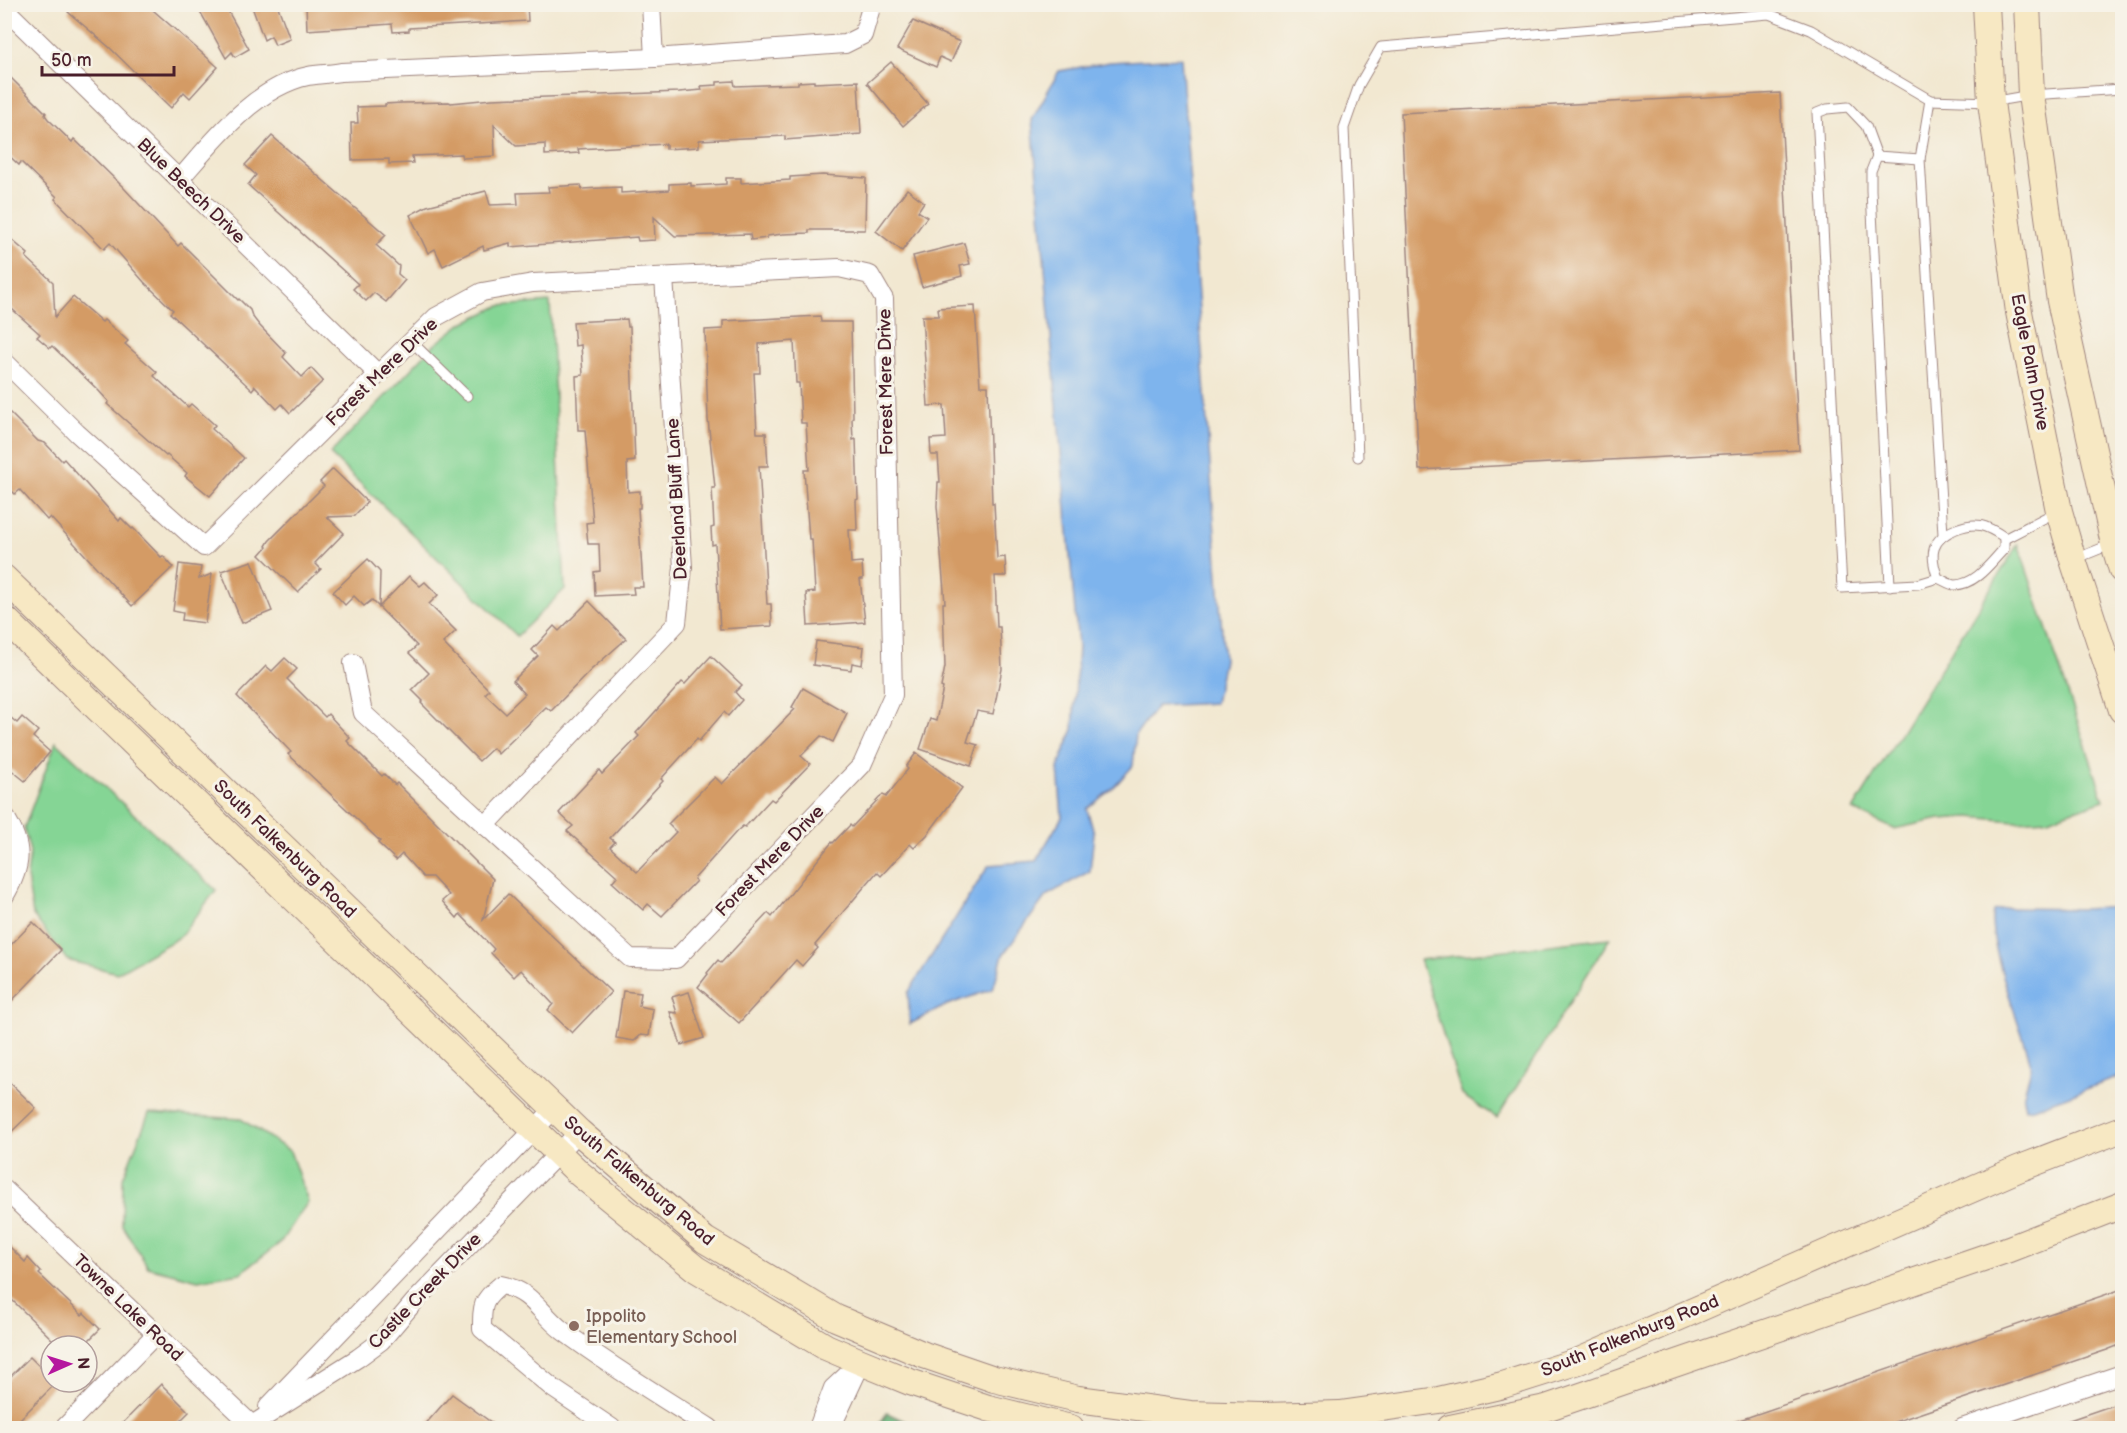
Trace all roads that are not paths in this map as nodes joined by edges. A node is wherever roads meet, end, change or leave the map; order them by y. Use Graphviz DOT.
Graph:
graph roads {
  1 [pos="651,4"];
  2 [pos="872,4"];
  3 [pos="1986,4"];
  4 [pos="2027,4"];
  5 [pos="4,8"];
  6 [pos="654,58"];
  7 [pos="2122,89"];
  8 [pos="2031,94"];
  9 [pos="1930,100"];
  10 [pos="1991,102"];
  11 [pos="1877,156"];
  12 [pos="1920,159"];
  13 [pos="179,180"];
  14 [pos="664,277"];
  15 [pos="411,341"];
  16 [pos="4,361"];
  17 [pos="378,374"];
  18 [pos="467,396"];
  19 [pos="1358,457"];
  20 [pos="2059,510"];
  21 [pos="1943,534"];
  22 [pos="2004,539"];
  23 [pos="2118,543"];
  24 [pos="2073,560"];
  25 [pos="2122,570"];
  26 [pos="4,578"];
  27 [pos="1938,578"];
  28 [pos="1890,586"];
  29 [pos="4,618"];
  30 [pos="353,663"];
  31 [pos="2122,710"];
  32 [pos="4,815"];
  33 [pos="485,826"];
  34 [pos="4,897"];
  35 [pos="554,1109"];
  36 [pos="534,1130"];
  37 [pos="2122,1130"];
  38 [pos="579,1132"];
  39 [pos="558,1154"];
  40 [pos="4,1189"];
  41 [pos="2122,1205"];
  42 [pos="155,1335"];
  43 [pos="861,1362"];
  44 [pos="2122,1374"];
  45 [pos="994,1379"];
  46 [pos="252,1427"];
  47 [pos="64,1428"];
  48 [pos="612,1428"];
  49 [pos="710,1428"];
  50 [pos="818,1428"];
  51 [pos="831,1428"];
  52 [pos="1071,1428"];
  53 [pos="1450,1428"];
  54 [pos="1962,1428"];
  1 -- 6 [label="street"];
  2 -- 6 [label="street"];
  3 -- 10 [label="street, Eagle Palm Drive"];
  4 -- 8 [label="street"];
  5 -- 13 [label="street, Blue Beech Drive"];
  6 -- 13 [label="street"];
  7 -- 8 [label="lane"];
  8 -- 10 [label="lane"];
  8 -- 23 [label="street"];
  9 -- 10 [label="lane"];
  9 -- 12 [label="lane"];
  9 -- 19 [label="lane"];
  10 -- 20 [label="street, Eagle Palm Drive"];
  11 -- 12 [label="lane"];
  11 -- 28 [label="lane"];
  11 -- 28 [label="lane"];
  12 -- 21 [label="lane"];
  13 -- 17 [label="street, Blue Beech Drive"];
  14 -- 15 [label="street, Forest Mere Drive"];
  14 -- 33 [label="street, Deerland Bluff Lane"];
  14 -- 33 [label="street, Forest Mere Drive"];
  15 -- 17 [label="street, Forest Mere Drive"];
  15 -- 18 [label="lane"];
  16 -- 17 [label="street, Forest Mere Drive"];
  20 -- 22 [label="lane"];
  20 -- 24 [label="street, Eagle Palm Drive"];
  21 -- 22 [label="lane"];
  21 -- 27 [label="lane"];
  22 -- 27 [label="lane"];
  23 -- 24 [label="lane"];
  23 -- 25 [label="street"];
  24 -- 31 [label="street, Eagle Palm Drive"];
  26 -- 35 [label="street, South Falkenburg Road"];
  27 -- 28 [label="lane"];
  29 -- 36 [label="street, South Falkenburg Road"];
  30 -- 33 [label="street, Forest Mere Drive"];
  32 -- 34 [label="street"];
  35 -- 36 [label="street, Castle Creek Drive"];
  35 -- 38 [label="street, South Falkenburg Road"];
  36 -- 39 [label="street, South Falkenburg Road"];
  36 -- 46 [label="street, Castle Creek Drive"];
  37 -- 45 [label="street, South Falkenburg Road"];
  38 -- 39 [label="street, Castle Creek Drive"];
  38 -- 45 [label="street, South Falkenburg Road"];
  39 -- 43 [label="street, South Falkenburg Road"];
  39 -- 46 [label="street, Castle Creek Drive"];
  40 -- 42 [label="street, Towne Lake Road"];
  41 -- 53 [label="street, South Falkenburg Road"];
  42 -- 46 [label="street, Towne Lake Road"];
  42 -- 47 [label="street"];
  43 -- 45 [label="street"];
  43 -- 50 [label="street"];
  43 -- 51 [label="street"];
  43 -- 52 [label="street, South Falkenburg Road"];
  44 -- 54 [label="street"];
  48 -- 49 [label="street"];
}
